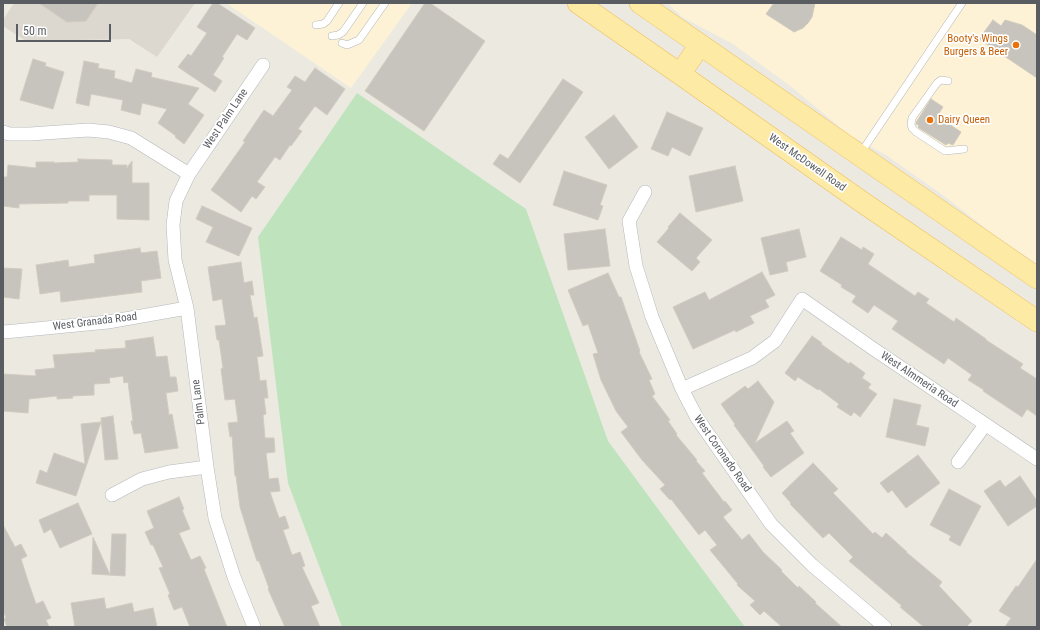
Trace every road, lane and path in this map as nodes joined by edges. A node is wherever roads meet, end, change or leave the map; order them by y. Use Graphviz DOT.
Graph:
graph roads {
  1 [pos="339,3"];
  2 [pos="363,3"];
  3 [pos="385,3"];
  4 [pos="578,3"];
  5 [pos="640,3"];
  6 [pos="962,3"];
  7 [pos="316,25"];
  8 [pos="332,36"];
  9 [pos="342,43"];
  10 [pos="700,45"];
  11 [pos="263,65"];
  12 [pos="680,74"];
  13 [pos="948,81"];
  14 [pos="3,132"];
  15 [pos="964,149"];
  16 [pos="859,155"];
  17 [pos="189,174"];
  18 [pos="645,192"];
  19 [pos="1037,278"];
  20 [pos="187,308"];
  21 [pos="1037,321"];
  22 [pos="3,332"];
  23 [pos="682,389"];
  24 [pos="985,425"];
  25 [pos="1037,459"];
  26 [pos="958,462"];
  27 [pos="207,467"];
  28 [pos="112,495"];
  29 [pos="254,627"];
  30 [pos="885,627"];
  1 -- 7 [label="lane"];
  2 -- 8 [label="lane"];
  3 -- 9 [label="lane"];
  4 -- 12 [label="main road, West McDowell Road"];
  5 -- 10 [label="main road"];
  6 -- 16 [label="lane"];
  10 -- 12 [label="main road"];
  10 -- 16 [label="main road"];
  11 -- 17 [label="street, West Palm Lane"];
  12 -- 21 [label="main road, West McDowell Road"];
  13 -- 15 [label="lane"];
  14 -- 17 [label="street"];
  16 -- 19 [label="main road"];
  17 -- 20 [label="street, Palm Lane"];
  18 -- 23 [label="street, West Coronado Road"];
  20 -- 22 [label="street, West Granada Road"];
  20 -- 27 [label="street, Palm Lane"];
  23 -- 24 [label="street, West Almmeria Road"];
  23 -- 30 [label="street, West Coronado Road"];
  24 -- 25 [label="street, West Almmeria Road"];
  24 -- 26 [label="street"];
  27 -- 28 [label="street"];
  27 -- 29 [label="street, Palm Lane"];
}
